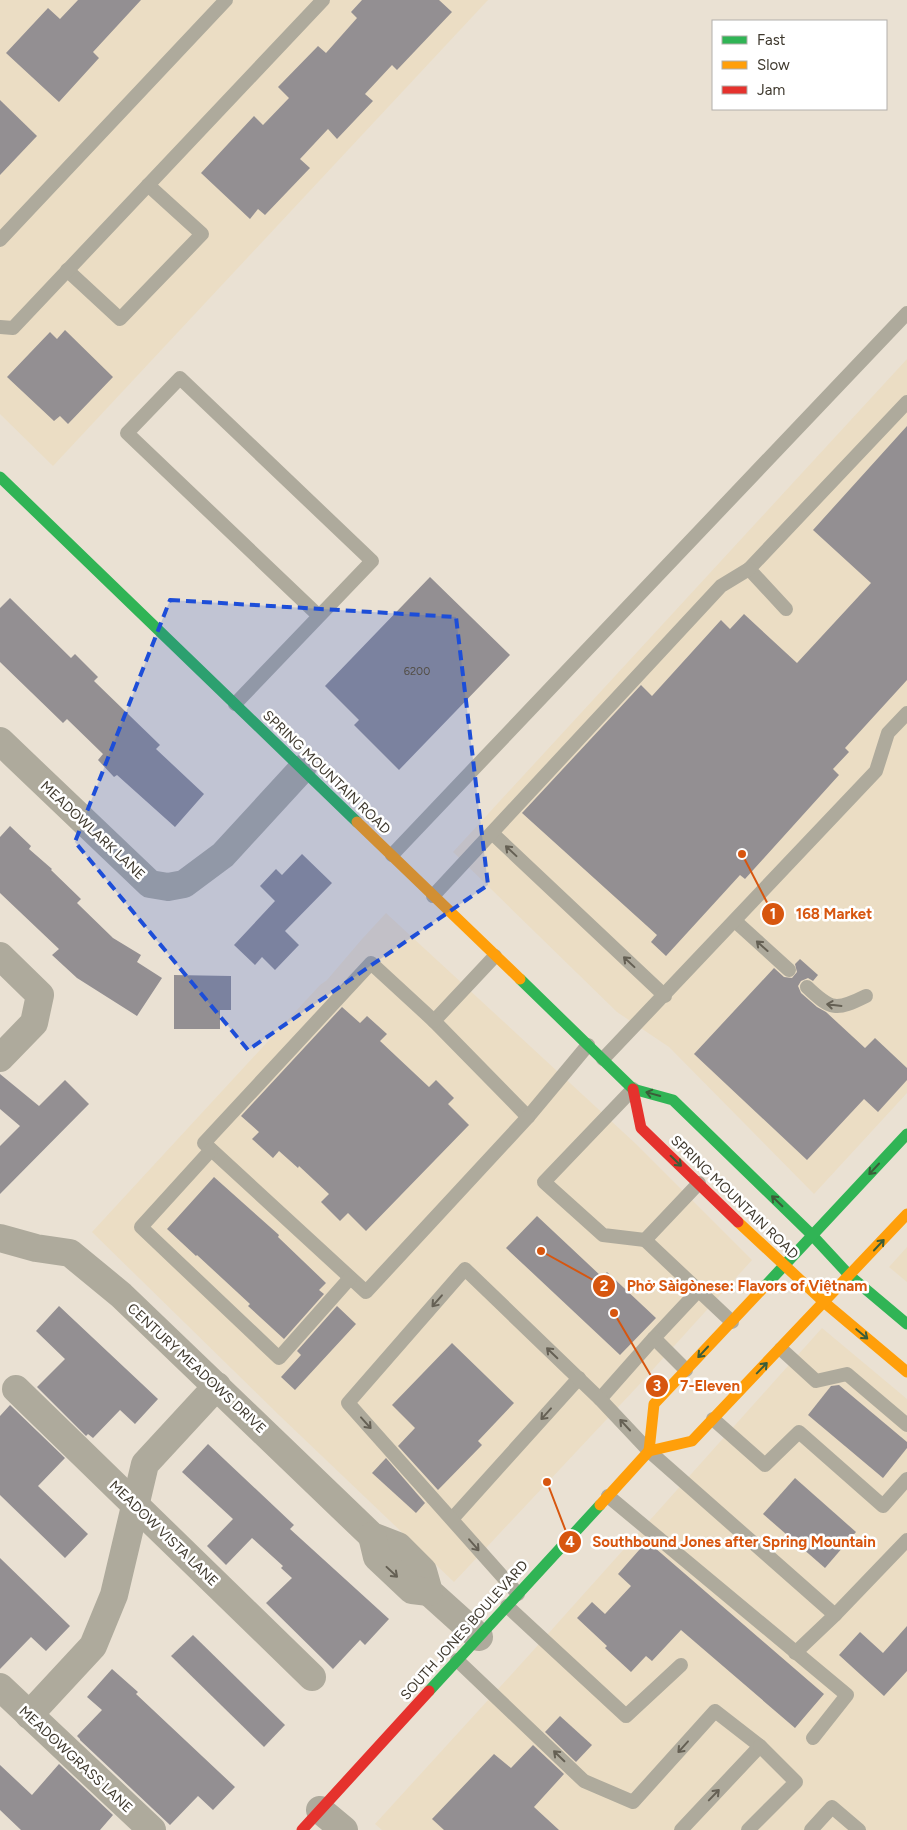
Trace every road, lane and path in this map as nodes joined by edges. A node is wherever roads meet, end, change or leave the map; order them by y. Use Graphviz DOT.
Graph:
graph roads {
  1 [pos="226,0"];
  2 [pos="323,0"];
  3 [pos="148,185"];
  4 [pos="0,239"];
  5 [pos="67,270"];
  6 [pos="907,313"];
  7 [pos="0,327"];
  8 [pos="907,402"];
  9 [pos="0,477"];
  10 [pos="749,569"];
  11 [pos="786,608"];
  12 [pos="319,616"];
  13 [pos="235,704"];
  14 [pos="907,713"];
  15 [pos="0,742"];
  16 [pos="302,769"];
  17 [pos="492,833"];
  18 [pos="392,855"];
  19 [pos="434,896"];
  20 [pos="735,921"];
  21 [pos="0,956"];
  22 [pos="495,956"];
  23 [pos="789,970"];
  24 [pos="807,987"];
  25 [pos="665,996"];
  26 [pos="866,996"];
  27 [pos="434,1021"];
  28 [pos="588,1045"];
  29 [pos="0,1058"];
  30 [pos="603,1059"];
  31 [pos="633,1089"];
  32 [pos="528,1117"];
  33 [pos="907,1134"];
  34 [pos="211,1150"];
  35 [pos="698,1183"];
  36 [pos="907,1214"];
  37 [pos="812,1235"];
  38 [pos="0,1238"];
  39 [pos="645,1240"];
  40 [pos="784,1266"];
  41 [pos="850,1276"];
  42 [pos="350,1278"];
  43 [pos="698,1291"];
  44 [pos="825,1303"];
  45 [pos="732,1322"];
  46 [pos="907,1324"];
  47 [pos="654,1338"];
  48 [pos="781,1349"];
  49 [pos="686,1370"];
  50 [pos="907,1372"];
  51 [pos="579,1378"];
  52 [pos="217,1386"];
  53 [pos="16,1389"];
  54 [pos="600,1399"];
  55 [pos="713,1419"];
  56 [pos="907,1425"];
  57 [pos="649,1451"];
  58 [pos="907,1479"];
  59 [pos="608,1496"];
  60 [pos="134,1504"];
  61 [pos="452,1520"];
  62 [pos="907,1540"];
  63 [pos="518,1594"];
  64 [pos="507,1606"];
  65 [pos="835,1614"];
  66 [pos="479,1637"];
  67 [pos="795,1653"];
  68 [pos="457,1660"];
  69 [pos="681,1665"];
  70 [pos="312,1677"];
  71 [pos="0,1687"];
  72 [pos="29,1715"];
  73 [pos="813,1738"];
  74 [pos="760,1746"];
  75 [pos="320,1810"];
  76 [pos="152,1830"];
  77 [pos="302,1830"];
  78 [pos="344,1830"];
  79 [pos="680,1830"];
  80 [pos="748,1830"];
  81 [pos="811,1830"];
  82 [pos="859,1830"];
  1 -- 4 [label="lane"];
  2 -- 3 [label="lane"];
  3 -- 5 [label="lane"];
  3 -- 5 [label="lane"];
  5 -- 7 [label="lane"];
  6 -- 18 [label="lane"];
  8 -- 10 [label="lane"];
  9 -- 13 [label="main road, SPRING MOUNTAIN ROAD"];
  10 -- 11 [label="lane"];
  10 -- 17 [label="lane"];
  12 -- 12 [label="lane"];
  12 -- 13 [label="lane"];
  13 -- 16 [label="main road, SPRING MOUNTAIN ROAD"];
  14 -- 20 [label="lane"];
  15 -- 16 [label="street, MEADOWLARK LANE"];
  16 -- 18 [label="main road, SPRING MOUNTAIN ROAD"];
  17 -- 19 [label="lane"];
  25 -- 17 [label="lane, one-way"];
  18 -- 19 [label="main road, SPRING MOUNTAIN ROAD"];
  19 -- 22 [label="main road, SPRING MOUNTAIN ROAD"];
  23 -- 20 [label="lane, one-way"];
  20 -- 25 [label="lane"];
  21 -- 29 [label="street"];
  22 -- 27 [label="lane"];
  22 -- 28 [label="main road, SPRING MOUNTAIN ROAD"];
  26 -- 24 [label="lane, one-way"];
  25 -- 30 [label="lane"];
  27 -- 32 [label="lane"];
  27 -- 34 [label="lane"];
  28 -- 30 [label="main road, SPRING MOUNTAIN ROAD"];
  28 -- 32 [label="lane"];
  30 -- 31 [label="main road, SPRING MOUNTAIN ROAD"];
  31 -- 35 [label="main road, SPRING MOUNTAIN ROAD, one-way"];
  37 -- 31 [label="main road, SPRING MOUNTAIN ROAD, one-way"];
  31 -- 39 [label="lane"];
  32 -- 42 [label="lane"];
  33 -- 37 [label="main road, one-way"];
  34 -- 42 [label="lane"];
  34 -- 42 [label="lane"];
  35 -- 39 [label="lane"];
  35 -- 40 [label="main road, SPRING MOUNTAIN ROAD"];
  41 -- 36 [label="main road, one-way"];
  37 -- 40 [label="main road"];
  37 -- 41 [label="main road, SPRING MOUNTAIN ROAD"];
  38 -- 52 [label="street, CENTURY MEADOWS DRIVE"];
  39 -- 43 [label="lane"];
  40 -- 44 [label="main road, SPRING MOUNTAIN ROAD"];
  40 -- 45 [label="main road"];
  41 -- 44 [label="main road"];
  41 -- 46 [label="main road, SPRING MOUNTAIN ROAD"];
  43 -- 45 [label="lane"];
  43 -- 47 [label="lane"];
  44 -- 48 [label="main road"];
  44 -- 50 [label="main road, SPRING MOUNTAIN ROAD, one-way"];
  45 -- 49 [label="main road, one-way"];
  47 -- 49 [label="lane"];
  47 -- 54 [label="lane"];
  55 -- 48 [label="main road, one-way"];
  48 -- 56 [label="lane"];
  49 -- 57 [label="main road"];
  51 -- 54 [label="lane"];
  51 -- 61 [label="lane, one-way"];
  51 -- 61 [label="lane, one-way"];
  52 -- 60 [label="street"];
  52 -- 66 [label="street, CENTURY MEADOWS DRIVE"];
  53 -- 60 [label="street, MEADOW VISTA LANE"];
  57 -- 54 [label="lane, one-way"];
  55 -- 57 [label="main road"];
  55 -- 58 [label="lane"];
  57 -- 59 [label="main road, SOUTH JONES BOULEVARD"];
  57 -- 65 [label="lane"];
  59 -- 63 [label="main road, SOUTH JONES BOULEVARD"];
  59 -- 67 [label="lane"];
  60 -- 70 [label="street, MEADOW VISTA LANE"];
  60 -- 72 [label="street"];
  61 -- 63 [label="lane, one-way"];
  62 -- 65 [label="lane"];
  63 -- 64 [label="main road, SOUTH JONES BOULEVARD"];
  64 -- 66 [label="main road, SOUTH JONES BOULEVARD"];
  64 -- 69 [label="lane"];
  65 -- 67 [label="lane"];
  66 -- 68 [label="main road, SOUTH JONES BOULEVARD"];
  67 -- 73 [label="lane"];
  74 -- 68 [label="lane, one-way"];
  68 -- 75 [label="main road, SOUTH JONES BOULEVARD"];
  71 -- 72 [label="street, MEADOWGRASS LANE"];
  72 -- 76 [label="street, MEADOWGRASS LANE"];
  79 -- 74 [label="lane, one-way"];
  74 -- 80 [label="lane"];
  75 -- 77 [label="main road, SOUTH JONES BOULEVARD"];
  75 -- 78 [label="street"];
  81 -- 82 [label="lane"];
}
